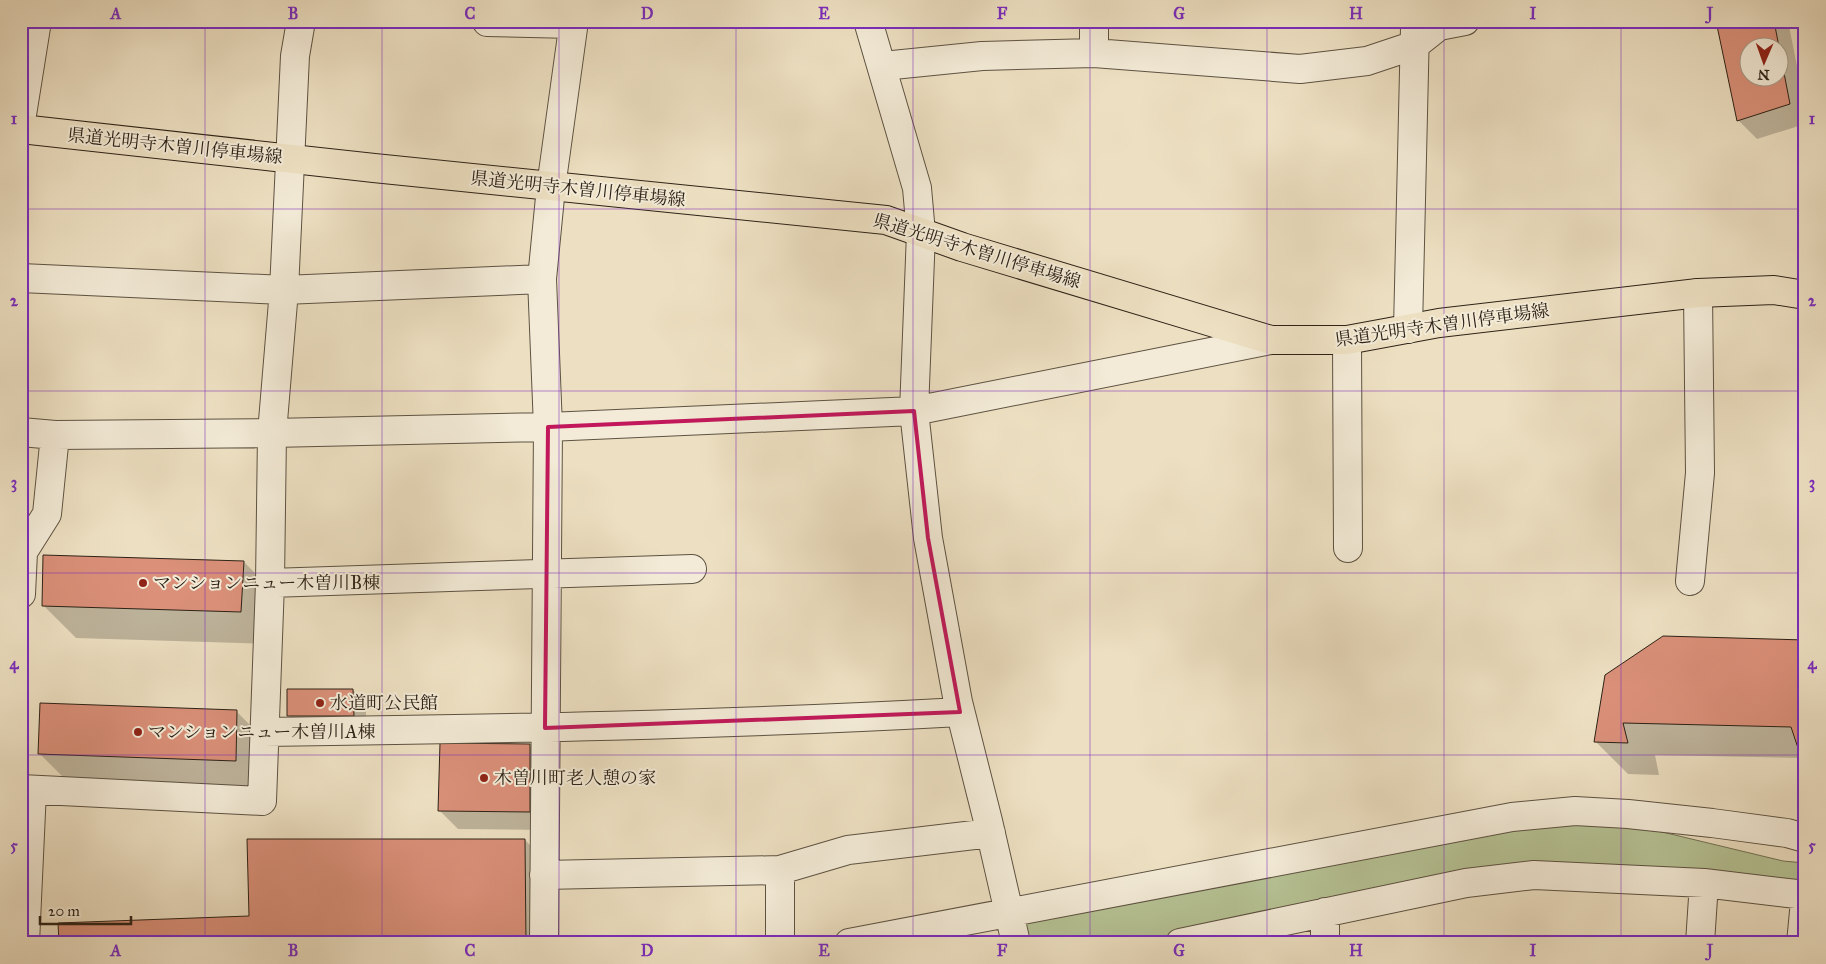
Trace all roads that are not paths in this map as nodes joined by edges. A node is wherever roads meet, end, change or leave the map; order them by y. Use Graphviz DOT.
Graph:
graph roads {
  1 [pos="37,21"];
  2 [pos="301,21"];
  3 [pos="868,21"];
  4 [pos="1094,21"];
  5 [pos="1466,21"];
  6 [pos="487,22"];
  7 [pos="574,23"];
  8 [pos="1415,33"];
  9 [pos="1094,53"];
  10 [pos="883,66"];
  11 [pos="21,121"];
  12 [pos="21,129"];
  13 [pos="292,159"];
  14 [pos="551,186"];
  15 [pos="920,233"];
  16 [pos="21,278"];
  17 [pos="542,280"];
  18 [pos="284,290"];
  19 [pos="1698,293"];
  20 [pos="1805,296"];
  21 [pos="1408,329"];
  22 [pos="1271,340"];
  23 [pos="1347,340"];
  24 [pos="914,411"];
  25 [pos="548,427"];
  26 [pos="21,432"];
  27 [pos="272,433"];
  28 [pos="55,435"];
  29 [pos="1348,548"];
  30 [pos="692,569"];
  31 [pos="546,575"];
  32 [pos="1690,580"];
  33 [pos="270,583"];
  34 [pos="21,594"];
  35 [pos="960,712"];
  36 [pos="545,728"];
  37 [pos="264,732"];
  38 [pos="27,789"];
  39 [pos="991,833"];
  40 [pos="1805,838"];
  41 [pos="780,870"];
  42 [pos="25,873"];
  43 [pos="544,875"];
  44 [pos="1704,883"];
  45 [pos="1805,895"];
  46 [pos="1805,900"];
  47 [pos="1009,912"];
  48 [pos="1325,912"];
  49 [pos="25,943"];
  50 [pos="544,943"];
  51 [pos="780,943"];
  52 [pos="849,943"];
  53 [pos="1016,943"];
  54 [pos="1180,943"];
  55 [pos="1325,943"];
  56 [pos="1700,943"];
  57 [pos="1801,943"];
  1 -- 11 [label="street"];
  2 -- 13 [label="street"];
  3 -- 10 [label="street"];
  4 -- 9 [label="street"];
  5 -- 8 [label="street"];
  6 -- 7 [label="street"];
  7 -- 14 [label="street"];
  8 -- 9 [label="street"];
  8 -- 21 [label="street"];
  9 -- 10 [label="street"];
  10 -- 15 [label="street"];
  12 -- 13 [label="main road, 県道光明寺木曽川停車場線"];
  13 -- 14 [label="main road, 県道光明寺木曽川停車場線"];
  13 -- 18 [label="street"];
  14 -- 15 [label="main road, 県道光明寺木曽川停車場線"];
  14 -- 17 [label="street"];
  15 -- 22 [label="main road, 県道光明寺木曽川停車場線"];
  15 -- 24 [label="street"];
  16 -- 18 [label="street"];
  17 -- 18 [label="street"];
  17 -- 25 [label="street"];
  18 -- 27 [label="street"];
  19 -- 20 [label="main road, 県道光明寺木曽川停車場線"];
  19 -- 21 [label="main road, 県道光明寺木曽川停車場線"];
  19 -- 32 [label="street"];
  21 -- 23 [label="main road, 県道光明寺木曽川停車場線"];
  22 -- 23 [label="main road, 県道光明寺木曽川停車場線"];
  22 -- 24 [label="street"];
  23 -- 29 [label="street"];
  24 -- 25 [label="street"];
  24 -- 35 [label="street"];
  25 -- 27 [label="street"];
  25 -- 31 [label="street"];
  26 -- 28 [label="street"];
  27 -- 28 [label="street"];
  27 -- 33 [label="street"];
  28 -- 34 [label="street"];
  30 -- 31 [label="street"];
  31 -- 33 [label="street"];
  31 -- 36 [label="street"];
  33 -- 37 [label="street"];
  35 -- 36 [label="street"];
  35 -- 39 [label="street"];
  36 -- 37 [label="street"];
  36 -- 43 [label="street"];
  37 -- 38 [label="street"];
  38 -- 42 [label="street"];
  39 -- 41 [label="street"];
  39 -- 47 [label="street"];
  40 -- 47 [label="street"];
  41 -- 43 [label="street"];
  41 -- 51 [label="street"];
  42 -- 49 [label="street"];
  43 -- 50 [label="street"];
  44 -- 45 [label="street"];
  44 -- 48 [label="street"];
  44 -- 56 [label="street"];
  46 -- 57 [label="street"];
  47 -- 52 [label="street"];
  47 -- 53 [label="street"];
  48 -- 54 [label="street"];
  48 -- 55 [label="street"];
}
